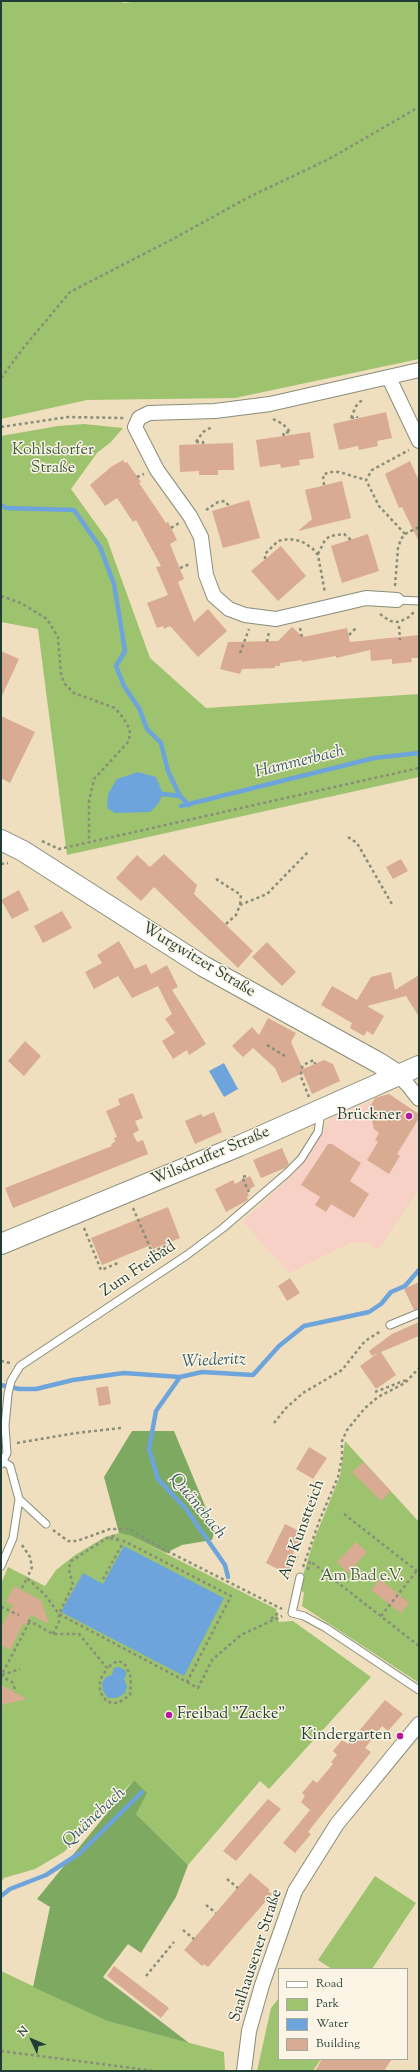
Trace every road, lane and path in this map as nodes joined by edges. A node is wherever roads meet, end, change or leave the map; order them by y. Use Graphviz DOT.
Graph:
graph roads {
  1 [pos="419,107"];
  2 [pos="419,370"];
  3 [pos="1,378"];
  4 [pos="389,378"];
  5 [pos="363,400"];
  6 [pos="139,418"];
  7 [pos="357,418"];
  8 [pos="272,419"];
  9 [pos="1,427"];
  10 [pos="212,427"];
  11 [pos="284,436"];
  12 [pos="203,444"];
  13 [pos="416,444"];
  14 [pos="366,480"];
  15 [pos="324,485"];
  16 [pos="229,506"];
  17 [pos="206,510"];
  18 [pos="419,527"];
  19 [pos="405,534"];
  20 [pos="351,540"];
  21 [pos="318,555"];
  22 [pos="265,559"];
  23 [pos="196,561"];
  24 [pos="180,568"];
  25 [pos="1,596"];
  26 [pos="397,600"];
  27 [pos="419,601"];
  28 [pos="328,606"];
  29 [pos="419,609"];
  30 [pos="378,612"];
  31 [pos="299,623"];
  32 [pos="245,625"];
  33 [pos="399,626"];
  34 [pos="269,627"];
  35 [pos="357,627"];
  36 [pos="349,635"];
  37 [pos="302,637"];
  38 [pos="400,640"];
  39 [pos="267,642"];
  40 [pos="240,653"];
  41 [pos="419,768"];
  42 [pos="348,837"];
  43 [pos="1,840"];
  44 [pos="89,840"];
  45 [pos="59,849"];
  46 [pos="308,852"];
  47 [pos="216,879"];
  48 [pos="240,905"];
  49 [pos="394,906"];
  50 [pos="226,924"];
  51 [pos="268,1045"];
  52 [pos="285,1056"];
  53 [pos="315,1064"];
  54 [pos="419,1066"];
  55 [pos="399,1076"];
  56 [pos="419,1099"];
  57 [pos="316,1105"];
  58 [pos="246,1176"];
  59 [pos="252,1197"];
  60 [pos="132,1206"];
  61 [pos="83,1226"];
  62 [pos="1,1244"];
  63 [pos="166,1246"];
  64 [pos="118,1263"];
  65 [pos="419,1313"];
  66 [pos="390,1326"];
  67 [pos="1,1361"];
  68 [pos="8,1363"];
  69 [pos="419,1368"];
  70 [pos="408,1378"];
  71 [pos="375,1392"];
  72 [pos="274,1423"];
  73 [pos="121,1428"];
  74 [pos="5,1444"];
  75 [pos="2,1462"];
  76 [pos="19,1499"];
  77 [pos="344,1514"];
  78 [pos="46,1524"];
  79 [pos="121,1535"];
  80 [pos="13,1538"];
  81 [pos="110,1538"];
  82 [pos="118,1540"];
  83 [pos="1,1566"];
  84 [pos="418,1570"];
  85 [pos="303,1577"];
  86 [pos="27,1578"];
  87 [pos="102,1581"];
  88 [pos="22,1588"];
  89 [pos="1,1607"];
  90 [pos="292,1613"];
  91 [pos="59,1614"];
  92 [pos="277,1614"];
  93 [pos="19,1615"];
  94 [pos="380,1616"];
  95 [pos="278,1618"];
  96 [pos="270,1620"];
  97 [pos="83,1627"];
  98 [pos="53,1634"];
  99 [pos="79,1634"];
  100 [pos="419,1646"];
  101 [pos="107,1668"];
  102 [pos="20,1669"];
  103 [pos="1,1676"];
  104 [pos="187,1682"];
  105 [pos="15,1689"];
  106 [pos="419,1690"];
  107 [pos="419,1724"];
  108 [pos="227,1879"];
  109 [pos="238,1888"];
  110 [pos="206,1905"];
  111 [pos="216,1913"];
  112 [pos="184,1930"];
  113 [pos="194,1939"];
  114 [pos="174,1942"];
  115 [pos="146,1976"];
  116 [pos="1,2051"];
  117 [pos="155,2071"];
  118 [pos="244,2071"];
  1 -- 3 [label="path"];
  2 -- 4 [label="street"];
  4 -- 6 [label="street"];
  4 -- 13 [label="street"];
  5 -- 7 [label="path"];
  6 -- 9 [label="path"];
  6 -- 28 [label="street"];
  8 -- 11 [label="path"];
  10 -- 12 [label="path"];
  13 -- 14 [label="path"];
  14 -- 15 [label="path"];
  14 -- 19 [label="path"];
  16 -- 17 [label="path"];
  18 -- 19 [label="path"];
  19 -- 26 [label="path"];
  20 -- 21 [label="path"];
  21 -- 22 [label="path"];
  21 -- 28 [label="path"];
  23 -- 24 [label="path"];
  25 -- 44 [label="path"];
  26 -- 27 [label="lane"];
  26 -- 28 [label="street"];
  29 -- 30 [label="path"];
  31 -- 37 [label="path"];
  32 -- 40 [label="path"];
  33 -- 38 [label="path"];
  34 -- 39 [label="path"];
  35 -- 36 [label="path"];
  41 -- 44 [label="path"];
  42 -- 49 [label="path"];
  43 -- 55 [label="street, Wurgwitzer Straße"];
  44 -- 45 [label="path"];
  46 -- 48 [label="path"];
  47 -- 48 [label="path"];
  48 -- 50 [label="path"];
  51 -- 52 [label="path"];
  53 -- 57 [label="path"];
  54 -- 55 [label="street, Wilsdruffer Straße"];
  55 -- 56 [label="street"];
  55 -- 57 [label="street, Wilsdruffer Straße"];
  57 -- 62 [label="street, Wilsdruffer Straße"];
  57 -- 74 [label="lane, Zum Freibad"];
  58 -- 59 [label="path"];
  60 -- 63 [label="path"];
  61 -- 64 [label="path"];
  65 -- 66 [label="lane"];
  66 -- 72 [label="path"];
  67 -- 68 [label="path"];
  69 -- 70 [label="path, Am Kunstteich"];
  70 -- 71 [label="path"];
  70 -- 85 [label="path, Am Kunstteich"];
  73 -- 74 [label="path"];
  74 -- 75 [label="lane, Zum Freibad"];
  75 -- 76 [label="lane"];
  76 -- 78 [label="lane"];
  76 -- 80 [label="lane"];
  77 -- 84 [label="path"];
  78 -- 90 [label="path"];
  79 -- 82 [label="path"];
  80 -- 83 [label="lane"];
  80 -- 86 [label="path"];
  81 -- 82 [label="path"];
  82 -- 91 [label="path"];
  84 -- 94 [label="path"];
  85 -- 90 [label="lane, Am Kunstteich"];
  85 -- 94 [label="path"];
  86 -- 88 [label="path"];
  86 -- 91 [label="path"];
  87 -- 104 [label="path"];
  89 -- 93 [label="path"];
  90 -- 106 [label="lane"];
  91 -- 97 [label="path"];
  91 -- 98 [label="path"];
  92 -- 96 [label="path"];
  94 -- 100 [label="path"];
  95 -- 96 [label="path"];
  96 -- 104 [label="path"];
  97 -- 99 [label="path"];
  97 -- 104 [label="path"];
  98 -- 99 [label="path"];
  98 -- 103 [label="path"];
  99 -- 101 [label="path"];
  101 -- 101 [label="path"];
  102 -- 103 [label="path"];
  103 -- 105 [label="path"];
  107 -- 118 [label="street, Saalhausener Straße"];
  108 -- 109 [label="path"];
  110 -- 111 [label="path"];
  112 -- 113 [label="path"];
  114 -- 115 [label="path"];
  116 -- 117 [label="path"];
}
